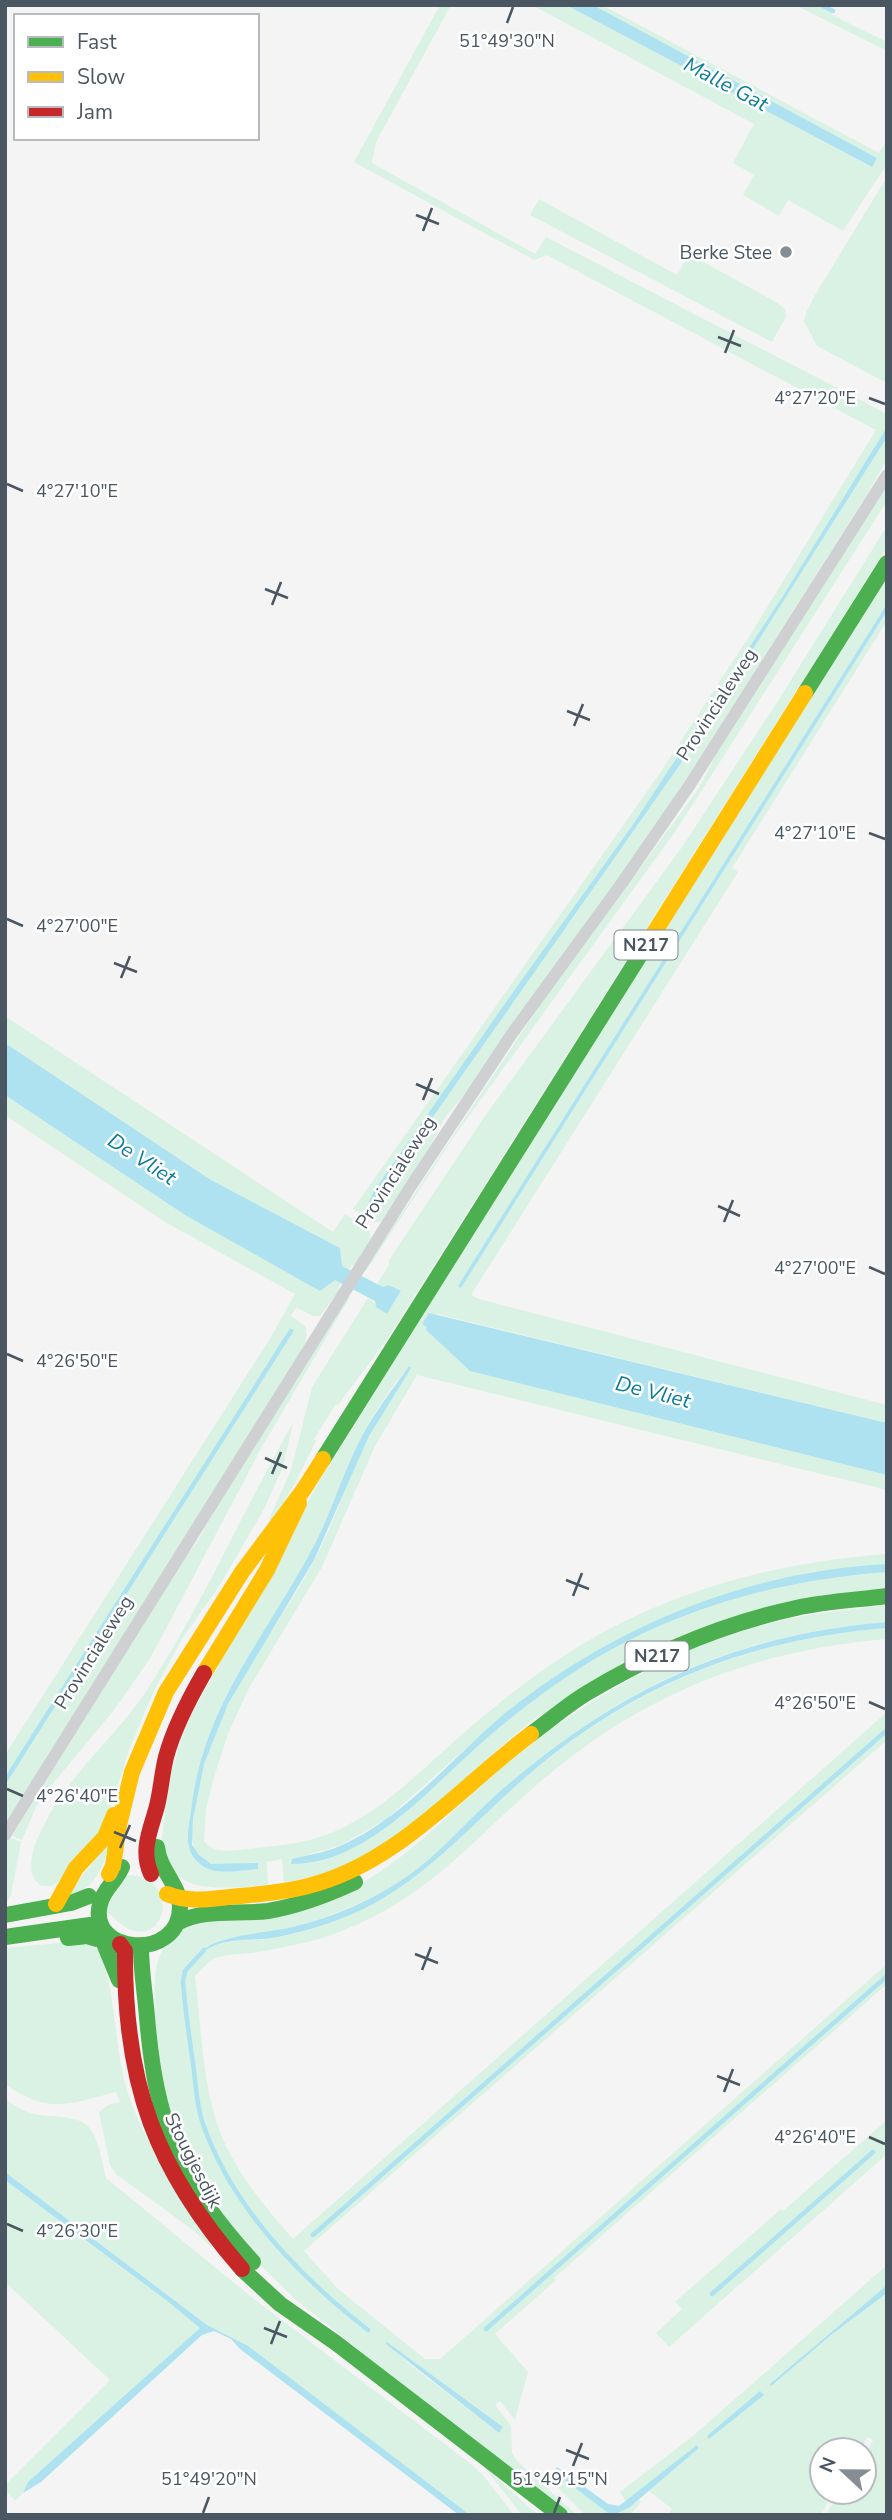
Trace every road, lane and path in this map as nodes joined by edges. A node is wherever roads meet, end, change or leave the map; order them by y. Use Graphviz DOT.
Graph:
graph roads {
  1 [pos="887,475"];
  2 [pos="887,563"];
  3 [pos="304,1489"];
  4 [pos="887,1596"];
  5 [pos="127,1793"];
  6 [pos="462,1793"];
  7 [pos="5,1835"];
  8 [pos="115,1871"];
  9 [pos="158,1873"];
  10 [pos="174,1894"];
  11 [pos="89,1896"];
  12 [pos="56,1904"];
  13 [pos="5,1915"];
  14 [pos="177,1923"];
  15 [pos="100,1930"];
  16 [pos="5,1937"];
  17 [pos="147,1943"];
  18 [pos="330,2338"];
  19 [pos="484,2458"];
  20 [pos="547,2515"];
  21 [pos="560,2515"];
  1 -- 7 [label="street, Provincialeweg"];
  2 -- 3 [label="main road, N217"];
  3 -- 5 [label="main road, N217"];
  3 -- 9 [label="main road, N217"];
  4 -- 6 [label="main road, N217"];
  5 -- 8 [label="main road, N217"];
  5 -- 12 [label="main road"];
  6 -- 10 [label="main road, N217"];
  6 -- 14 [label="main road, N217"];
  8 -- 9 [label="main road"];
  8 -- 11 [label="main road"];
  8 -- 15 [label="main road, N217"];
  9 -- 10 [label="main road"];
  10 -- 14 [label="main road"];
  10 -- 17 [label="main road"];
  11 -- 12 [label="main road"];
  11 -- 15 [label="main road"];
  12 -- 13 [label="main road"];
  14 -- 17 [label="main road"];
  15 -- 16 [label="main road"];
  15 -- 17 [label="main road"];
  15 -- 17 [label="main road"];
  15 -- 18 [label="main road, Stougjesdijk"];
  17 -- 18 [label="main road, Stougjesdijk"];
  18 -- 19 [label="main road, Stougjesdijk"];
  19 -- 20 [label="main road, Stougjesdijk"];
  19 -- 21 [label="main road, Stougjesdijk"];
}
